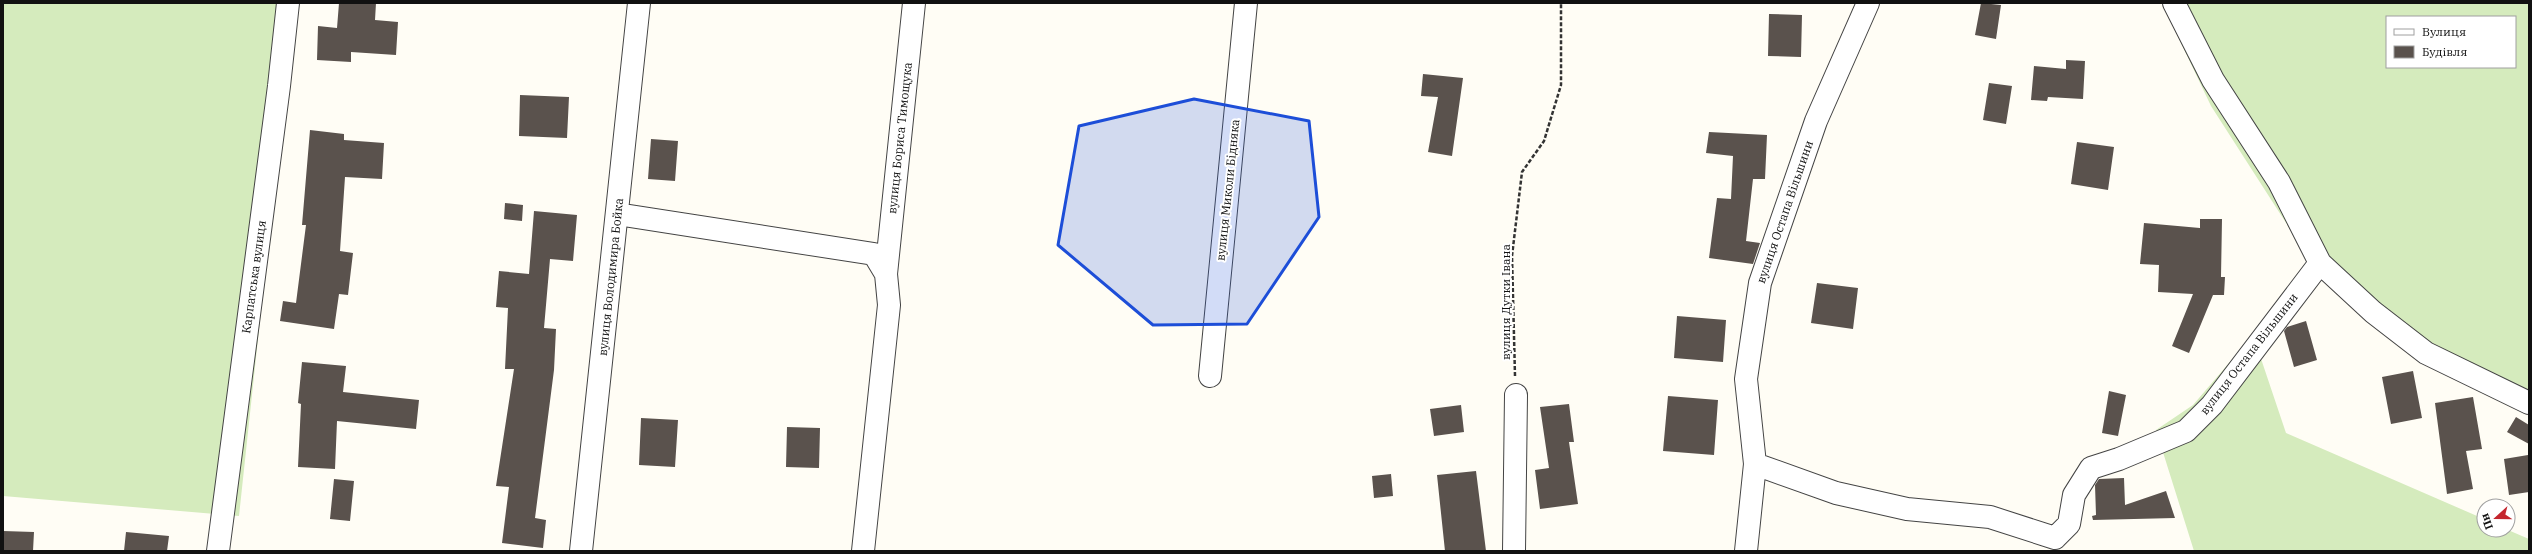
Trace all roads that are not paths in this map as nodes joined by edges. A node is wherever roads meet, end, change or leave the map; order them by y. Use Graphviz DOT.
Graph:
graph roads {
  1 [pos="288,3"];
  2 [pos="639,3"];
  3 [pos="914,3"];
  4 [pos="1246,3"];
  5 [pos="1868,3"];
  6 [pos="2174,3"];
  7 [pos="617,214"];
  8 [pos="2320,263"];
  9 [pos="886,274"];
  10 [pos="1210,376"];
  11 [pos="1516,395"];
  12 [pos="2529,403"];
  13 [pos="1755,464"];
  14 [pos="2054,544"];
  15 [pos="218,551"];
  16 [pos="581,551"];
  17 [pos="863,551"];
  18 [pos="1514,551"];
  19 [pos="1746,551"];
  1 -- 15 [label="street, Карпатська вулиця"];
  2 -- 7 [label="street, вулиця Володимира Бойка"];
  3 -- 9 [label="street, вулиця Бориса Тимощука"];
  4 -- 10 [label="street, вулиця Миколи Бідняка"];
  5 -- 13 [label="street, вулиця Остапа Вільшини"];
  6 -- 8 [label="street"];
  7 -- 9 [label="street"];
  7 -- 16 [label="street, вулиця Володимира Бойка"];
  8 -- 12 [label="street"];
  8 -- 14 [label="street, вулиця Остапа Вільшини"];
  9 -- 17 [label="street"];
  11 -- 18 [label="street"];
  13 -- 14 [label="street"];
  13 -- 19 [label="street, вулиця Остапа Вільшини"];
}
